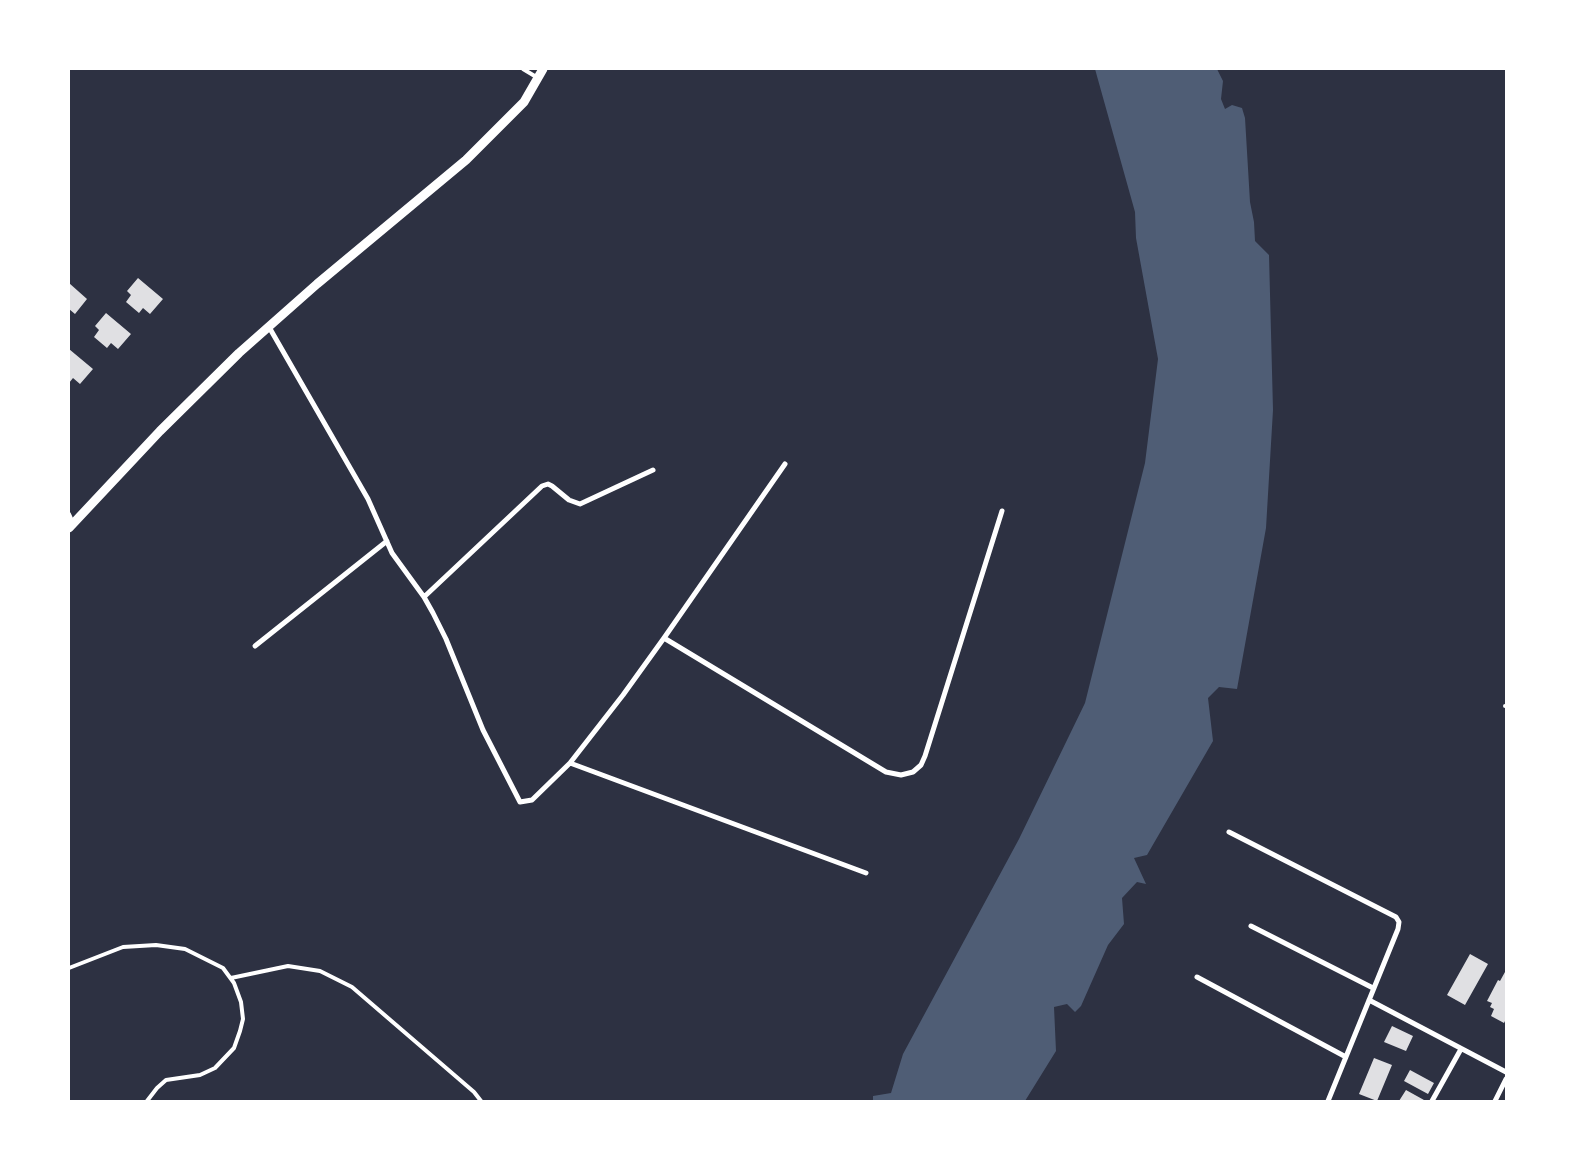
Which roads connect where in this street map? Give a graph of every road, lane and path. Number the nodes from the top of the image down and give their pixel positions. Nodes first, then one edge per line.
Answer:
1 (523, 69) edge
2 (543, 69) edge
3 (538, 78) junction
4 (269, 326) junction
5 (785, 464) dead end
6 (653, 470) dead end
7 (1002, 511) dead end
8 (69, 514) edge
9 (71, 525) edge
10 (387, 541) junction
11 (424, 597) junction
12 (664, 638) junction
13 (255, 646) dead end
14 (570, 763) junction
15 (1229, 832) dead end
16 (866, 873) dead end
17 (1251, 926) dead end
18 (69, 968) edge
19 (1197, 977) dead end
20 (230, 978) junction
21 (1373, 988) junction
22 (1369, 1000) junction
23 (1461, 1049) junction
24 (1346, 1057) junction
25 (1506, 1072) edge
26 (1506, 1079) edge
27 (147, 1101) edge
28 (481, 1101) edge
29 (1328, 1101) edge
30 (1432, 1101) edge
31 (1495, 1101) edge

1 - 3 lane
2 - 3 street
3 - 4 street
4 - 9 street
4 - 10 street
5 - 12 street
6 - 11 street
7 - 12 street
8 - 9 lane
10 - 11 street
10 - 13 street
11 - 14 street
12 - 14 street
14 - 16 street
15 - 21 street
17 - 21 street
18 - 20 lane
19 - 24 street
20 - 27 lane
20 - 28 lane
21 - 22 street
22 - 23 street
22 - 24 street
23 - 25 street
23 - 30 street
24 - 29 street
26 - 31 street

